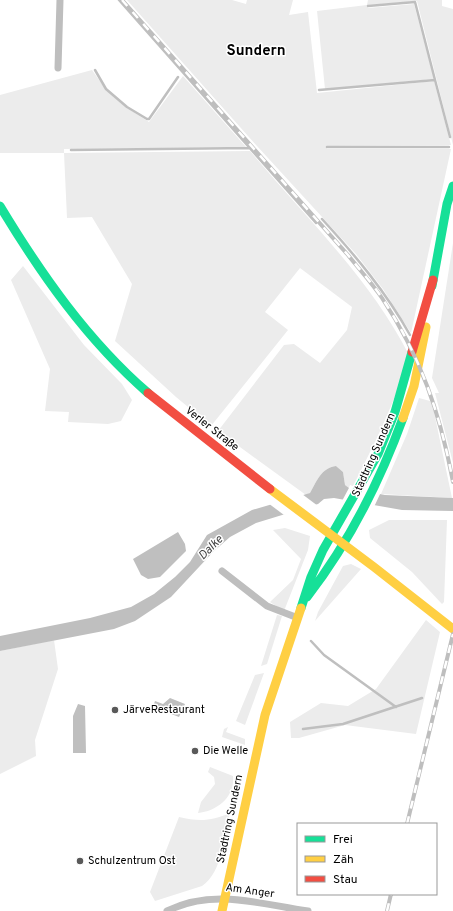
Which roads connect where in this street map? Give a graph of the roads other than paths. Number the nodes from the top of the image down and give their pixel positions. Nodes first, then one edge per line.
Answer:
1 (60, 0) edge
2 (58, 68) dead end
3 (453, 186) edge
4 (0, 206) edge
5 (433, 280) junction
6 (333, 535) junction
7 (343, 542) junction
8 (222, 571) dead end
9 (304, 602) junction
10 (298, 618) junction
11 (453, 629) edge
12 (225, 898) junction
13 (167, 911) edge
14 (222, 911) edge
15 (308, 911) edge

1 - 2 street
3 - 5 main road, Stadtring Sundern
4 - 6 main road, Verler Straße
5 - 6 main road, Stadtring Sundern
5 - 7 main road, Stadtring Sundern
6 - 7 main road, Verler Straße
6 - 9 main road, Stadtring Sundern
7 - 9 main road, Stadtring Sundern
7 - 11 main road, Verler Straße
8 - 10 street
9 - 10 main road, Stadtring Sundern
10 - 12 main road, Stadtring Sundern
12 - 13 street, Am Anger
12 - 14 main road, Stadtring Sundern
12 - 15 street, Am Anger

